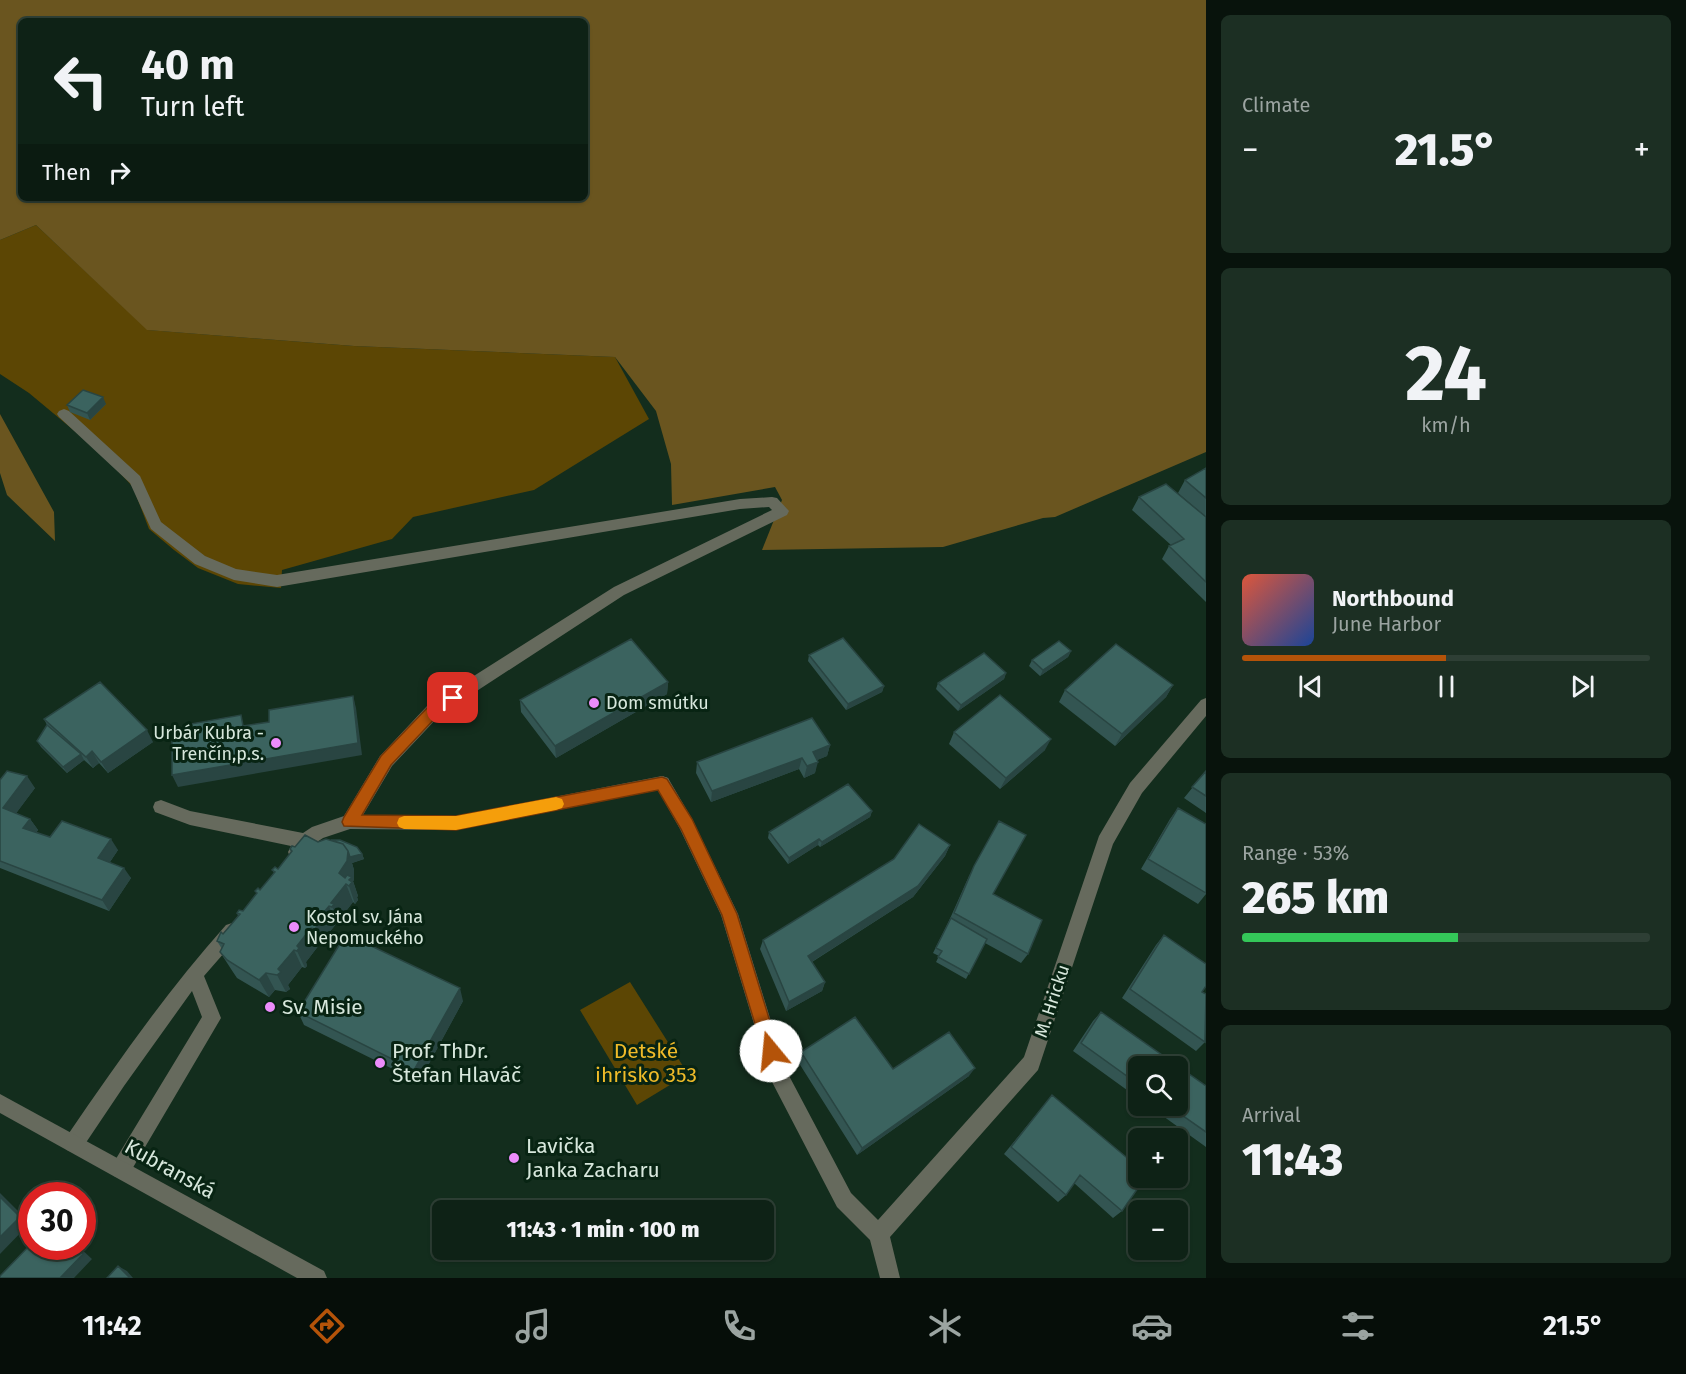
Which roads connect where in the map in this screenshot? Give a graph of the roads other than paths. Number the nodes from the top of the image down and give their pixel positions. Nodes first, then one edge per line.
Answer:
1 (64, 414) dead end
2 (1206, 705) edge
3 (161, 807) dead end
4 (350, 822) junction
5 (305, 841) junction
6 (283, 867) edge
7 (240, 921) edge
8 (194, 974) junction
9 (0, 1103) edge
10 (74, 1143) junction
11 (121, 1169) junction
12 (879, 1233) junction
13 (317, 1278) edge
14 (890, 1278) edge

1 - 4 street
2 - 12 street, M. Hricku
3 - 5 street
4 - 5 street
4 - 12 street
5 - 6 street
7 - 8 street
8 - 10 street
8 - 11 street
9 - 10 street, Kubranská
10 - 11 street, Kubranská
11 - 13 street, Kubranská
12 - 14 street

